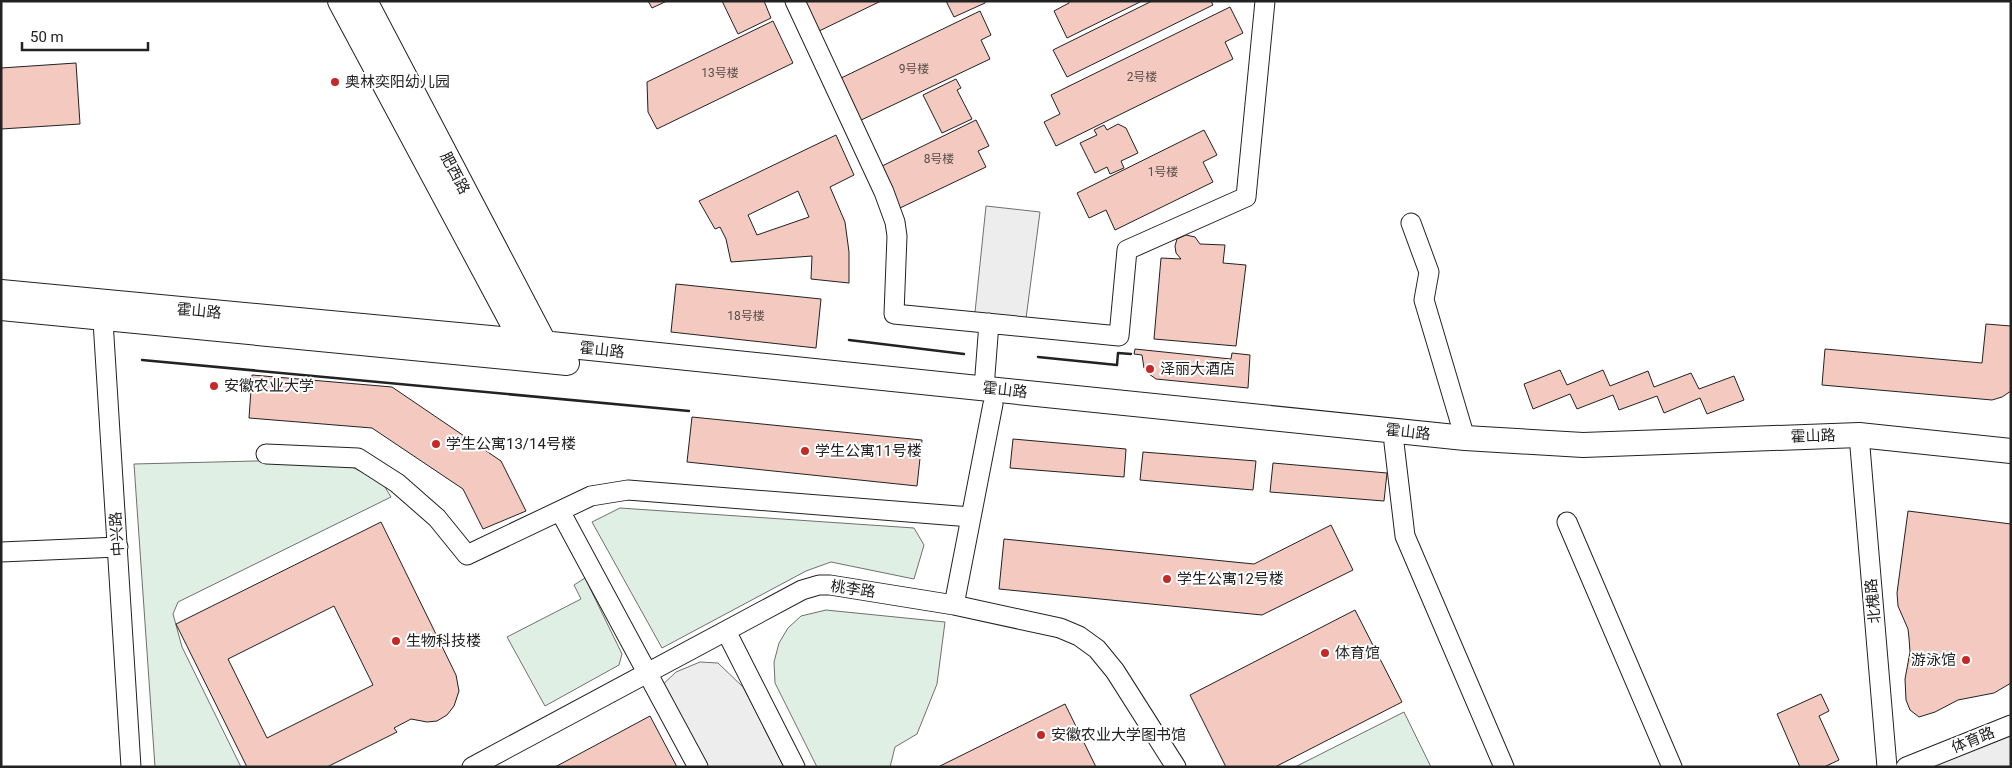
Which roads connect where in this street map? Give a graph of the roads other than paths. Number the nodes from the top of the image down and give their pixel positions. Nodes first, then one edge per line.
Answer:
1 (340, 1) edge
2 (365, 1) edge
3 (796, 1) edge
4 (1266, 1) edge
5 (1411, 223) dead end
6 (1, 292) edge
7 (1, 308) edge
8 (102, 310) junction
9 (989, 323) junction
10 (533, 343) junction
11 (988, 396) junction
12 (1465, 438) junction
13 (1394, 443) junction
14 (1859, 443) junction
15 (2011, 451) edge
16 (266, 454) dead end
17 (2011, 466) edge
18 (560, 511) junction
19 (970, 517) junction
20 (1567, 522) dead end
21 (118, 546) junction
22 (1, 552) edge
23 (954, 605) junction
24 (726, 631) junction
25 (646, 673) junction
26 (2011, 725) edge
27 (131, 767) edge
28 (472, 767) edge
29 (698, 767) edge
30 (794, 767) edge
31 (1176, 767) edge
32 (1504, 767) edge
33 (1672, 767) edge
34 (1887, 767) edge
35 (1906, 767) edge

1 - 10 main road, 肥西路
2 - 10 main road, 肥西路
3 - 9 street
4 - 9 street
5 - 12 street
6 - 8 main road, 霍山路
7 - 8 main road, 霍山路
8 - 10 main road, 霍山路
8 - 11 main road, 霍山路
8 - 21 street, 中兴路
9 - 11 street
10 - 11 main road, 霍山路
11 - 12 main road, 霍山路
11 - 13 main road, 霍山路
11 - 19 street
12 - 14 main road, 霍山路
13 - 14 main road, 霍山路
13 - 32 street
14 - 15 main road, 霍山路
14 - 17 main road, 霍山路
14 - 34 street, 北槐路
16 - 18 street
18 - 19 street
18 - 25 street
19 - 23 street
20 - 33 street
21 - 22 street
21 - 27 street, 中兴路
23 - 24 street, 桃李路
23 - 31 street, 桃李路
24 - 25 street, 桃李路
24 - 30 street
25 - 28 street, 桃李路
25 - 29 street
26 - 35 street, 体育路

